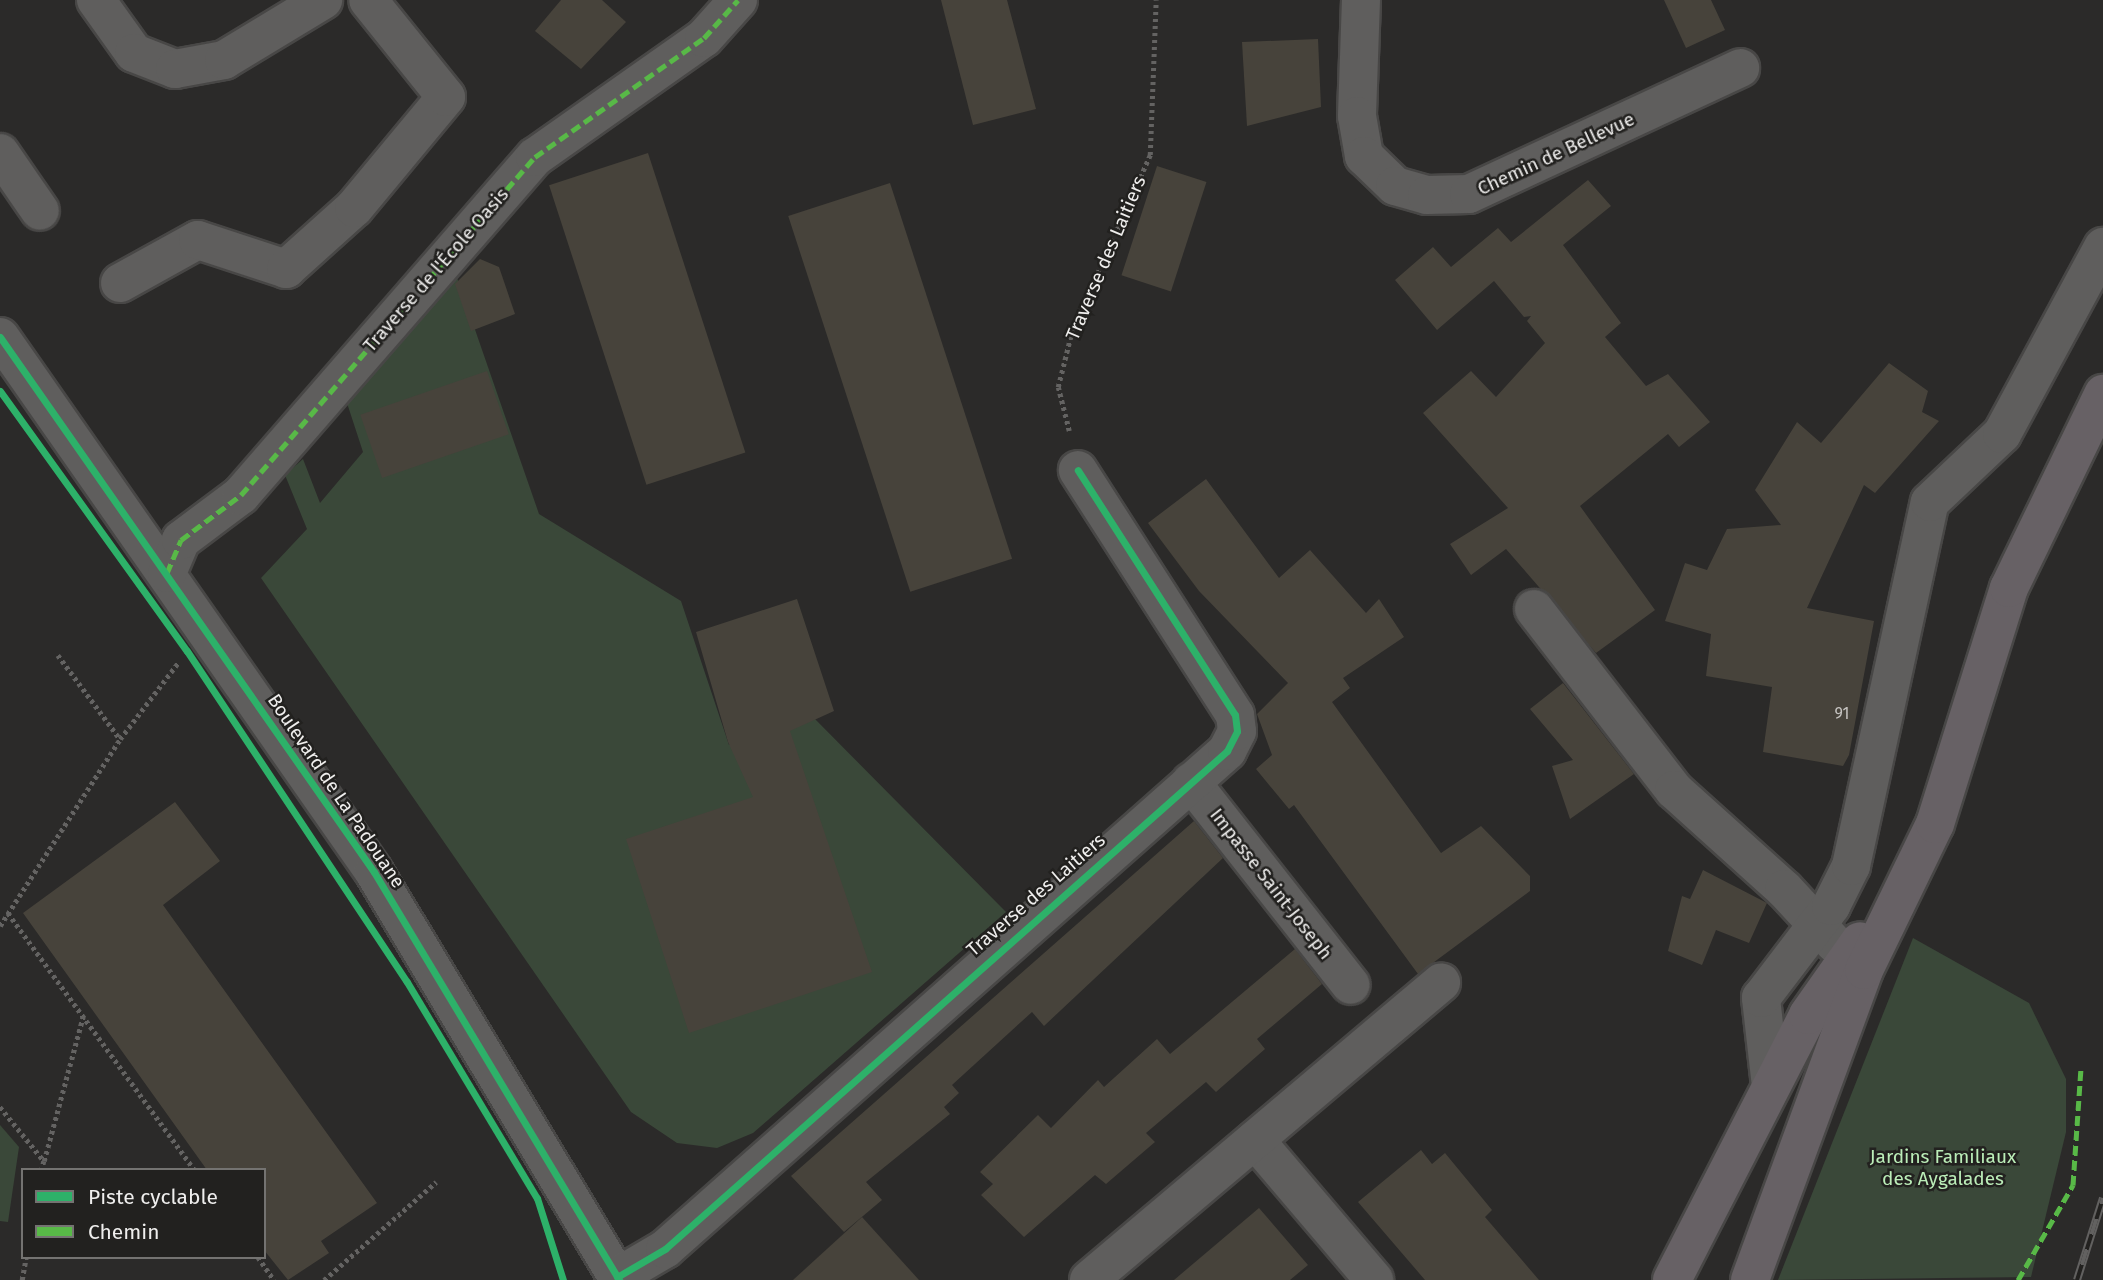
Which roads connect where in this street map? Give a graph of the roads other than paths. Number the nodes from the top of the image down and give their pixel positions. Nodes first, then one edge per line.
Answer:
1 (96, 0) edge
2 (323, 0) edge
3 (369, 0) edge
4 (738, 0) edge
5 (1361, 0) edge
6 (1740, 68) dead end
7 (0, 153) edge
8 (40, 211) dead end
9 (2103, 247) edge
10 (120, 284) dead end
11 (0, 337) edge
12 (2103, 394) edge
13 (1078, 470) road end
14 (167, 573) junction
15 (1534, 609) dead end
16 (1191, 782) junction
17 (1815, 925) junction
18 (1857, 964) junction
19 (1441, 983) dead end
20 (1351, 985) dead end
21 (1771, 1086) junction
22 (1255, 1140) junction
23 (618, 1279) edge
24 (1089, 1280) edge
25 (1374, 1280) edge
26 (1672, 1280) edge
27 (1750, 1280) edge

1 - 2 street
3 - 10 street
4 - 14 street, Traverse de l'École Oasis
5 - 6 street, Chemin de Bellevue
7 - 8 street
9 - 17 street
11 - 14 street, Boulevard de La Padouane
12 - 18 main road
13 - 16 street, Traverse des Laitiers
14 - 23 street, Boulevard de La Padouane
15 - 17 street
16 - 20 street, Impasse Saint-Joseph
16 - 23 street, Traverse des Laitiers
17 - 18 street
17 - 21 street
18 - 21 main road
18 - 27 main road
19 - 22 street
21 - 26 main road
22 - 24 street
22 - 25 street

